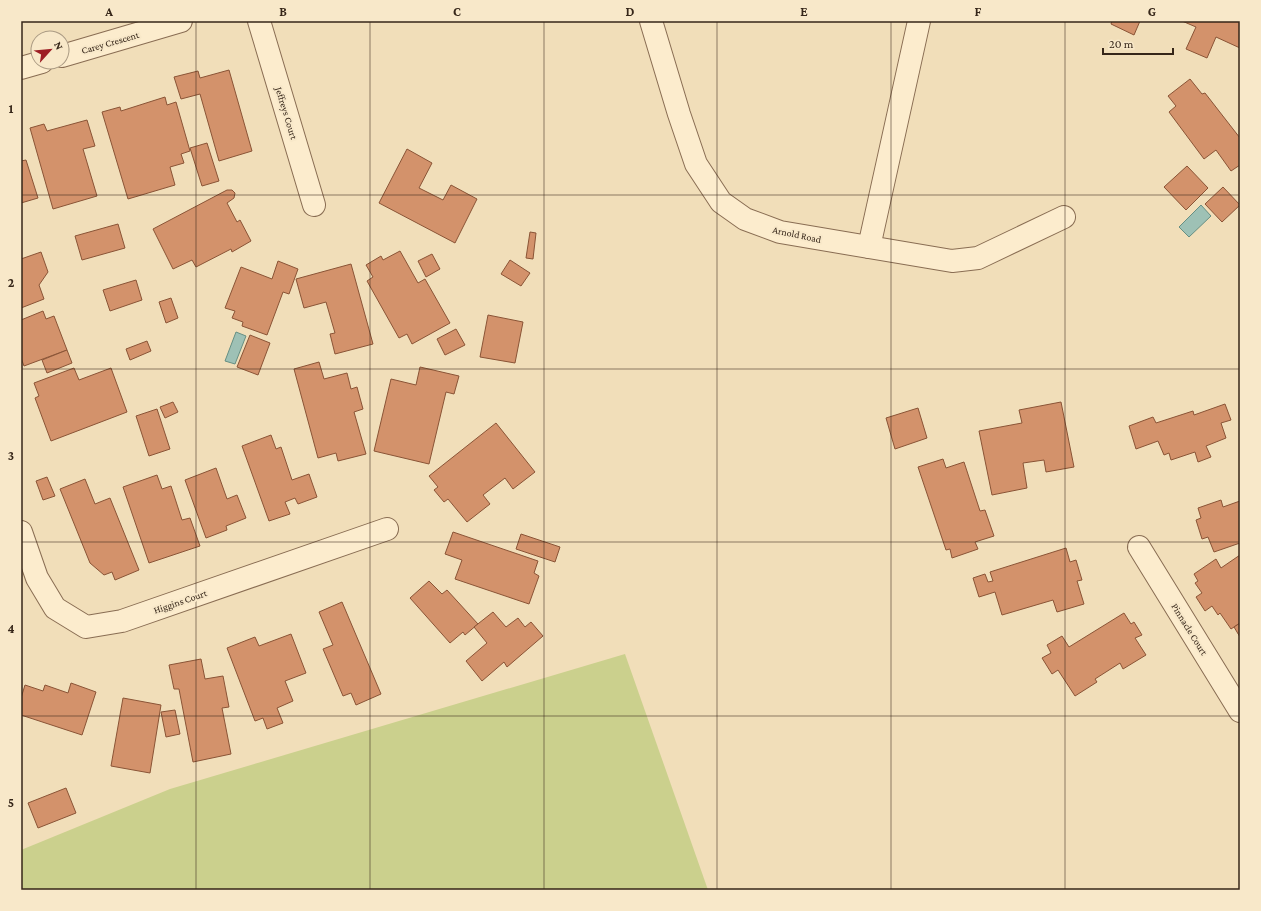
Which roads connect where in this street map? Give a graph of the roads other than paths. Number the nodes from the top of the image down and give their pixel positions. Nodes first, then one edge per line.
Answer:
1 (181, 21) edge
2 (259, 21) edge
3 (651, 21) edge
4 (919, 21) edge
5 (137, 27) edge
6 (70, 53) edge
7 (314, 205) dead end
8 (1064, 217) dead end
9 (869, 247) junction
10 (387, 529) dead end
11 (21, 532) edge
12 (1139, 547) dead end
13 (1240, 711) edge

1 - 5 street, Carey Crescent
2 - 7 street, Jeffreys Court
3 - 9 street, Arnold Road
4 - 9 street
5 - 6 street, Carey Crescent
8 - 9 street, Arnold Road
10 - 11 street, Higgins Court
12 - 13 street, Pinnacle Court

